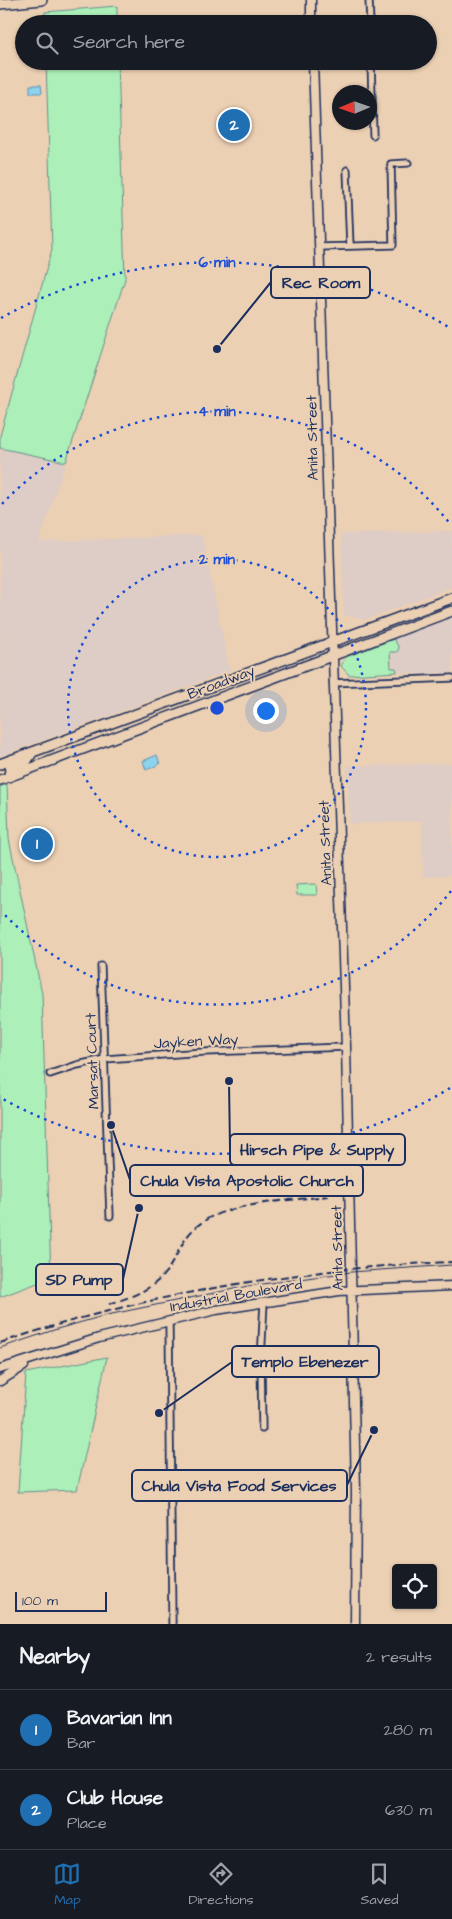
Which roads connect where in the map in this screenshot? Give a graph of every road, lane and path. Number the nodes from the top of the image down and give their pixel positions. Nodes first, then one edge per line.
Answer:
1 (42, 0) edge
2 (310, 0) edge
3 (369, 0) edge
4 (0, 4) edge
5 (311, 15) edge
6 (370, 15) edge
7 (313, 70) edge
8 (371, 70) edge
9 (373, 136) dead end
10 (408, 163) dead end
11 (348, 170) dead end
12 (350, 246) junction
13 (320, 247) junction
14 (452, 598) edge
15 (452, 611) edge
16 (332, 642) junction
17 (332, 655) junction
18 (452, 678) edge
19 (333, 683) junction
20 (140, 713) junction
21 (145, 726) junction
22 (32, 752) junction
23 (0, 765) edge
24 (0, 771) edge
25 (9, 777) junction
26 (0, 780) edge
27 (101, 966) dead end
28 (346, 1047) junction
29 (104, 1059) junction
30 (50, 1074) dead end
31 (110, 1216) dead end
32 (452, 1286) edge
33 (351, 1291) junction
34 (264, 1302) junction
35 (169, 1320) junction
36 (31, 1360) junction
37 (0, 1369) edge
38 (0, 1381) edge
39 (262, 1429) dead end
40 (172, 1624) edge
41 (355, 1624) edge

1 - 4 main road
2 - 5 street
3 - 6 street
7 - 13 street, Anita Street
8 - 9 street
10 - 12 street
11 - 12 street
12 - 13 street
13 - 16 street, Anita Street
14 - 16 main road, Broadway
15 - 17 main road, Broadway
16 - 17 street, Anita Street
16 - 20 main road, Broadway
17 - 19 street, Anita Street
17 - 21 main road, Broadway
18 - 19 street
19 - 28 street, Anita Street
20 - 21 main road
20 - 22 main road, Broadway
21 - 25 main road, Broadway
22 - 23 main road, Broadway
22 - 25 main road
23 - 24 main road
25 - 26 main road, Broadway
27 - 29 street, Marsat Court
28 - 29 street, Jayken Way
28 - 33 street, Anita Street
29 - 30 street, Jayken Way
29 - 31 street, Marsat Court
32 - 33 street, Industrial Boulevard
33 - 34 street, Industrial Boulevard
33 - 41 street, Anita Street
34 - 35 street, Industrial Boulevard
34 - 39 street
35 - 36 street, Industrial Boulevard
35 - 40 street
36 - 37 street, Industrial Boulevard
36 - 38 street, Industrial Boulevard

